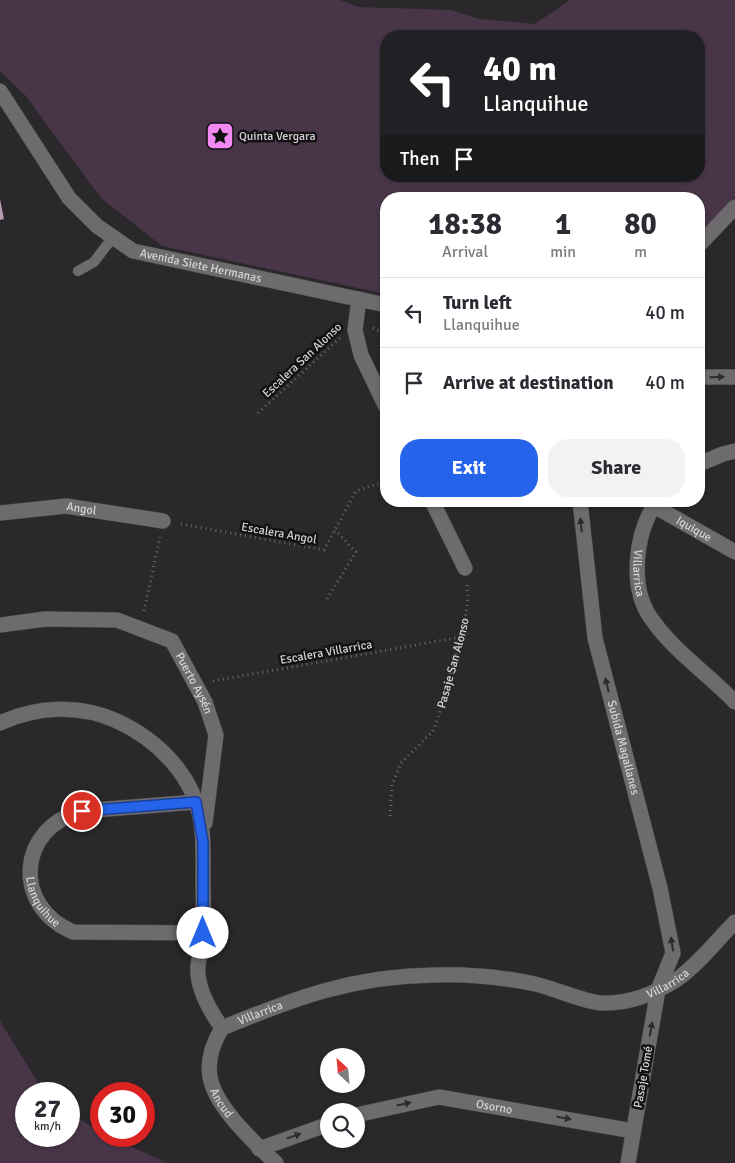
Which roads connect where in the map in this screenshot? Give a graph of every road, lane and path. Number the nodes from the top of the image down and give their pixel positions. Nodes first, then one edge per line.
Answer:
1 (0, 91) edge
2 (735, 207) edge
3 (113, 237) junction
4 (705, 239) edge
5 (78, 271) dead end
6 (359, 299) junction
7 (380, 304) edge
8 (356, 320) junction
9 (705, 377) edge
10 (735, 377) edge
11 (380, 395) edge
12 (258, 413) dead end
13 (735, 451) edge
14 (705, 462) edge
15 (380, 483) edge
16 (435, 507) edge
17 (581, 507) edge
18 (654, 507) edge
19 (660, 507) edge
20 (0, 513) edge
21 (163, 521) junction
22 (335, 530) junction
23 (735, 552) edge
24 (465, 568) joint
25 (327, 599) dead end
26 (0, 625) edge
27 (140, 629) junction
28 (461, 637) junction
29 (195, 684) junction
30 (735, 702) edge
31 (0, 723) edge
32 (196, 802) junction
33 (390, 816) dead end
34 (203, 842) junction
35 (735, 922) edge
36 (203, 933) junction
37 (658, 990) junction
38 (222, 1028) junction
39 (365, 1113) edge
40 (320, 1127) edge
41 (633, 1130) junction
42 (259, 1148) junction
43 (276, 1163) edge
44 (628, 1163) edge

1 - 3 street, Avenida Siete Hermanas
2 - 4 street
3 - 5 lane
3 - 6 street, Avenida Siete Hermanas
6 - 7 street, Avenida Siete Hermanas
6 - 8 street
8 - 11 street
8 - 12 path, Escalera San Alonso
9 -> 10 street
13 - 14 street
15 - 22 path, Escalera Angol
16 - 24 street
37 -> 17 street, Subida Magallanes
18 - 30 street, Villarrica
19 - 23 street, Iquique
20 - 21 street, Angol
21 - 22 path, Escalera Angol
21 - 27 path
22 - 25 path
24 - 28 path, Pasaje San Alonso
26 - 27 street, Puerto Aysén
27 - 29 street, Puerto Aysén
28 - 29 path, Escalera Villarrica
28 - 33 path, Pasaje San Alonso
29 - 34 street, Puerto Aysén
31 - 32 street, Villarrica
32 - 34 street, Villarrica
32 - 36 street, Llanquihue
34 - 36 street, Villarrica
35 - 37 street, Villarrica
36 - 38 street, Villarrica
37 - 38 street, Villarrica
41 -> 37 street, Pasaje Tomé
38 - 42 street, Ancud
39 -> 41 street, Osorno
42 -> 40 street
41 - 44 street, Pasaje Tomé
42 - 43 street, Ancud

